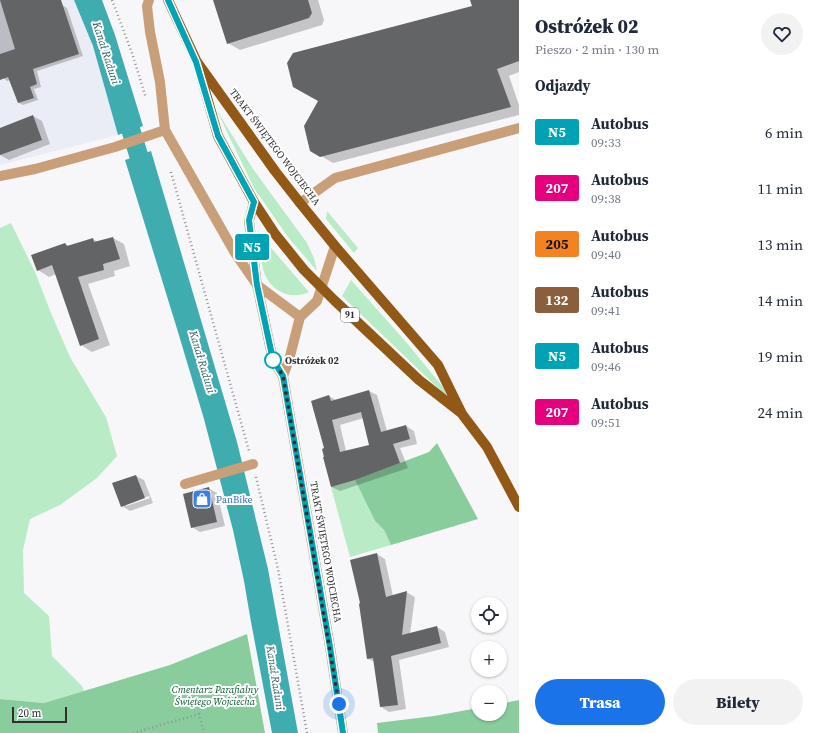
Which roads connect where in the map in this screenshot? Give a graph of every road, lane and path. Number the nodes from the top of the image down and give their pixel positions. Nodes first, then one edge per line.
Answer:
1 (112, 0) edge
2 (150, 0) edge
3 (168, 0) edge
4 (196, 62) junction
5 (147, 101) dead end
6 (519, 128) edge
7 (165, 130) junction
8 (169, 165) dead end
9 (0, 176) edge
10 (254, 202) junction
11 (300, 203) junction
12 (335, 246) junction
13 (257, 285) junction
14 (322, 288) junction
15 (300, 317) junction
16 (283, 376) junction
17 (462, 414) junction
18 (249, 466) junction
19 (185, 484) dead end
20 (519, 507) edge
21 (133, 733) edge
22 (204, 733) edge
23 (307, 733) edge
24 (343, 733) edge

1 - 5 path
2 - 7 street, TRAKT ŚWIĘTEGO WOJCIECHA
3 - 4 main road, TRAKT ŚWIĘTEGO WOJCIECHA / 91
4 - 10 main road, TRAKT ŚWIĘTEGO WOJCIECHA / 91
4 - 11 main road, TRAKT ŚWIĘTEGO WOJCIECHA / 91
6 - 11 street
7 - 9 street
7 - 13 street, TRAKT ŚWIĘTEGO WOJCIECHA
8 - 18 path
10 - 13 street, TRAKT ŚWIĘTEGO WOJCIECHA
10 - 14 main road, TRAKT ŚWIĘTEGO WOJCIECHA / 91
11 - 12 main road, TRAKT ŚWIĘTEGO WOJCIECHA / 91
12 - 14 street
12 - 17 main road, TRAKT ŚWIĘTEGO WOJCIECHA / 91
13 - 15 street, TRAKT ŚWIĘTEGO WOJCIECHA
13 - 16 street, TRAKT ŚWIĘTEGO WOJCIECHA
14 - 15 street
14 - 17 main road, TRAKT ŚWIĘTEGO WOJCIECHA / 91
15 - 16 street, TRAKT ŚWIĘTEGO WOJCIECHA
16 - 24 street, TRAKT ŚWIĘTEGO WOJCIECHA
17 - 20 main road, TRAKT ŚWIĘTEGO WOJCIECHA / 91
18 - 19 street
18 - 23 path
21 - 22 path

